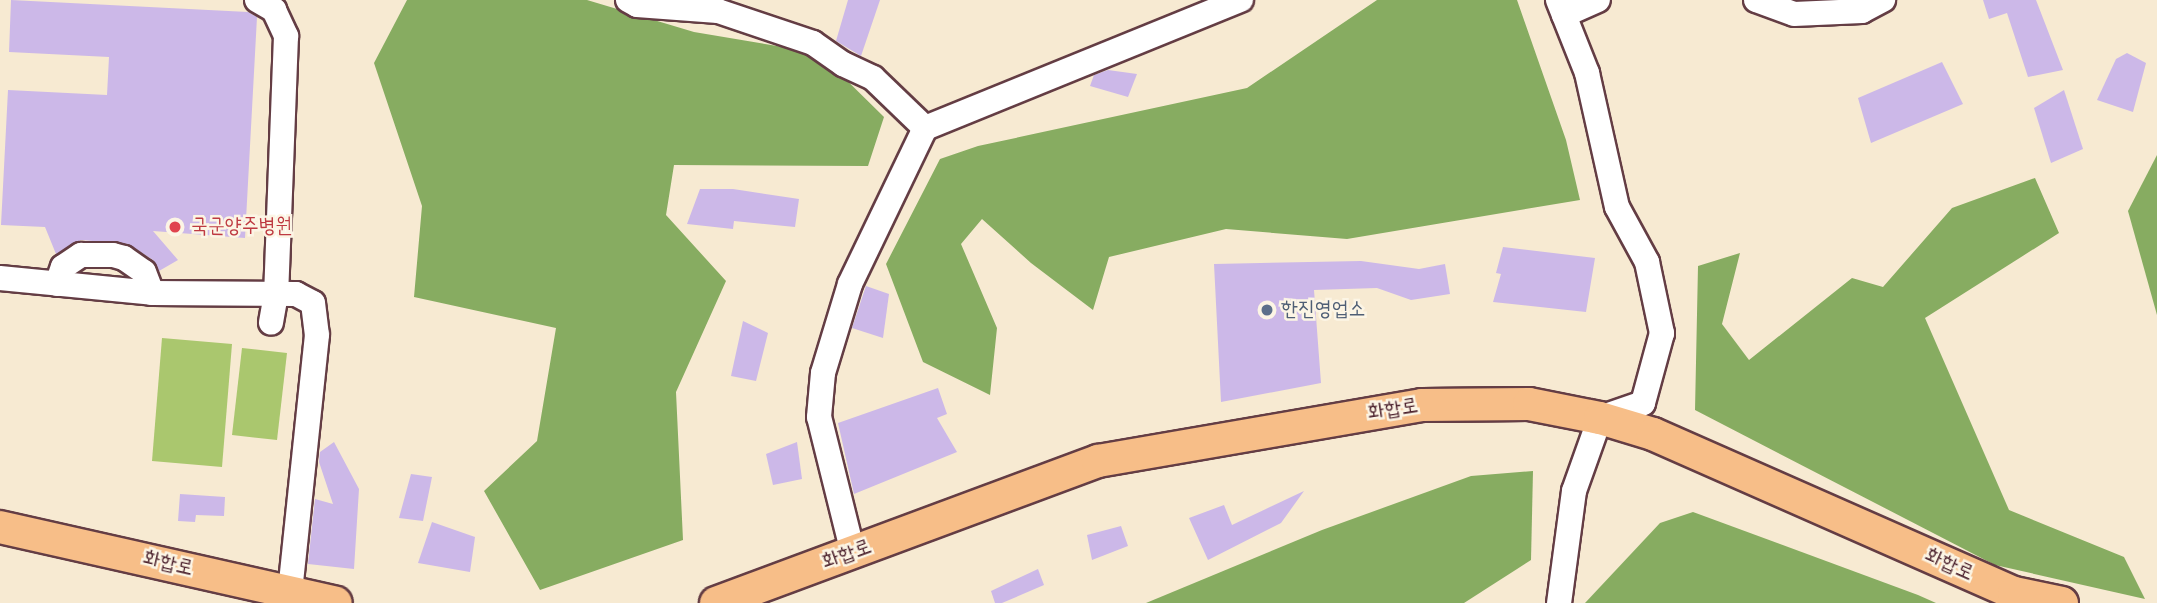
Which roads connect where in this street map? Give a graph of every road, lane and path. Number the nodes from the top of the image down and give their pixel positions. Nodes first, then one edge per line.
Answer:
1 (257, 0) edge
2 (628, 0) edge
3 (1241, 0) edge
4 (1598, 0) edge
5 (1756, 0) edge
6 (1884, 0) edge
7 (1561, 8) edge
8 (925, 128) junction
9 (0, 278) edge
10 (57, 284) junction
11 (152, 293) junction
12 (276, 294) junction
13 (271, 323) dead end
14 (1600, 418) junction
15 (0, 527) edge
16 (853, 552) junction
17 (290, 592) junction
18 (336, 603) edge
19 (716, 603) edge
20 (1559, 603) edge
21 (2062, 603) edge

1 - 12 street
2 - 8 street
3 - 8 street
4 - 7 street
5 - 6 street
7 - 14 street
8 - 16 street
9 - 10 street
10 - 11 street
10 - 11 street
11 - 12 street
12 - 13 street
12 - 17 street
14 - 16 main road, 화합로
14 - 20 street
14 - 21 main road, 화합로
15 - 17 main road, 화합로
16 - 19 main road, 화합로
17 - 18 main road, 화합로

